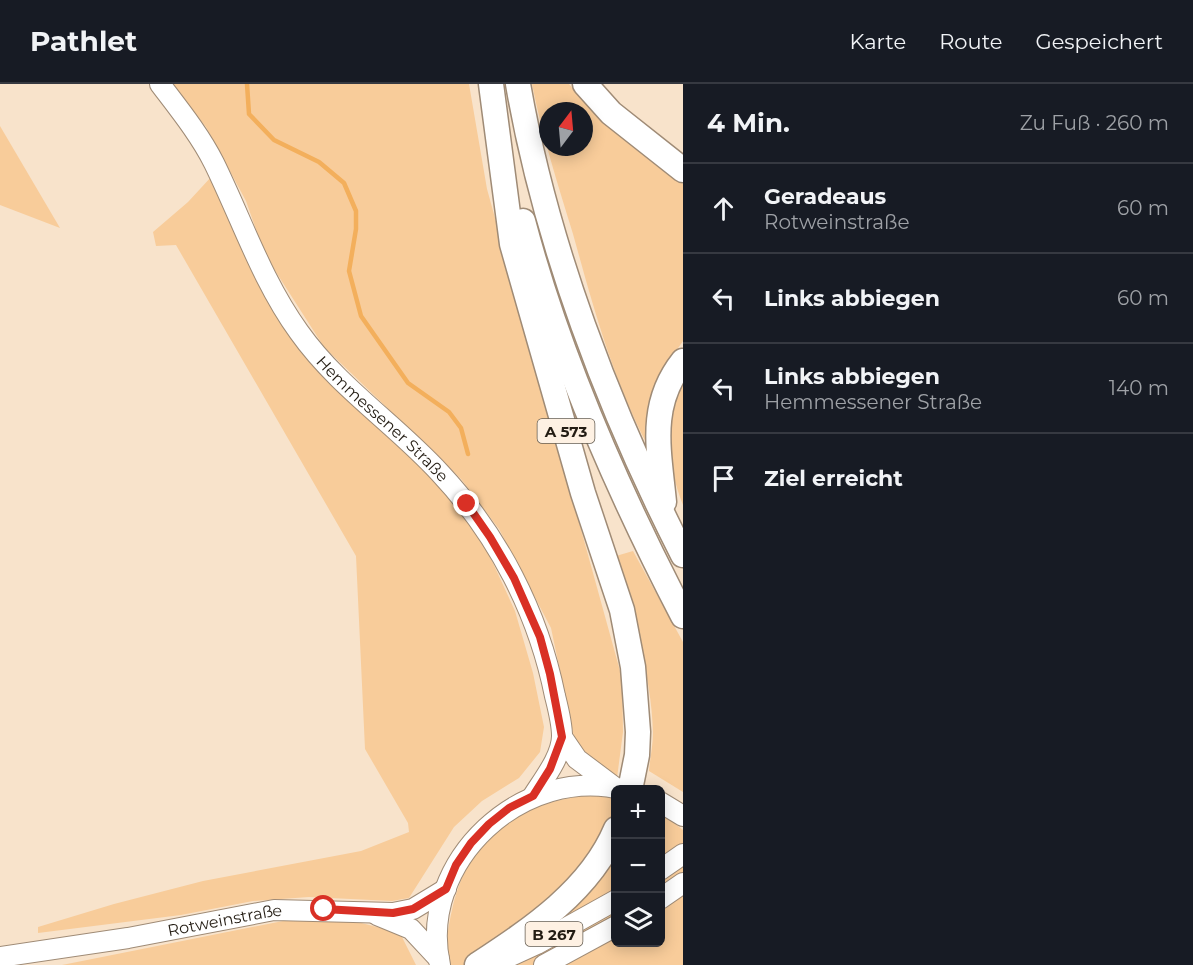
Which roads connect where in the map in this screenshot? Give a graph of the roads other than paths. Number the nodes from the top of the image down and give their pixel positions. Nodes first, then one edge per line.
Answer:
1 (160, 84) edge
2 (491, 84) edge
3 (518, 84) edge
4 (585, 84) edge
5 (499, 129) junction
6 (683, 170) edge
7 (683, 362) edge
8 (665, 520) junction
9 (683, 555) edge
10 (683, 616) edge
11 (562, 737) junction
12 (617, 785) edge
13 (623, 785) edge
14 (611, 788) edge
15 (533, 796) junction
16 (665, 805) edge
17 (683, 816) edge
18 (611, 836) edge
19 (683, 854) edge
20 (665, 867) edge
21 (683, 883) edge
22 (446, 889) junction
23 (665, 895) edge
24 (611, 902) edge
25 (372, 914) junction
26 (611, 928) edge
27 (0, 957) edge
28 (439, 962) edge
29 (477, 965) edge
30 (490, 965) edge
31 (544, 965) edge

1 - 11 main road, Hemmessener Straße
2 - 5 highway, A 573
3 - 8 highway
4 - 6 highway
5 - 10 highway, A 573
5 - 13 highway, A 573
7 - 8 highway
8 - 9 highway
11 - 12 main road
11 - 15 main road
14 - 15 main road
15 - 22 main road
16 - 17 main road
18 - 29 highway
19 - 20 main road
21 - 23 main road
22 - 25 main road, Rotweinstraße
22 - 28 main road
24 - 30 main road, B 267
25 - 27 main road, Rotweinstraße
25 - 28 main road
26 - 31 main road, B 267

